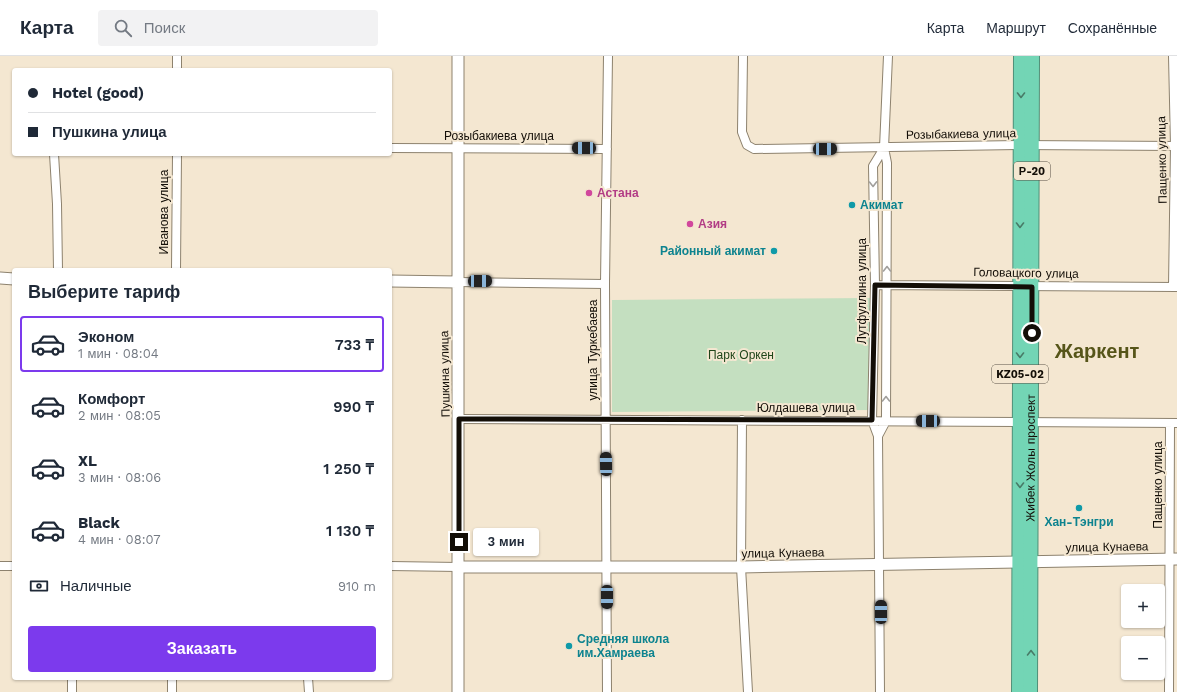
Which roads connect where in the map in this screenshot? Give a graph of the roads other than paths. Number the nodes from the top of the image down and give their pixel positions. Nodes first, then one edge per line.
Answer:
1 (177, 56) edge
2 (458, 56) edge
3 (608, 56) edge
4 (743, 56) edge
5 (888, 56) edge
6 (1021, 56) edge
7 (1032, 56) edge
8 (1173, 56) edge
9 (177, 68) edge
10 (1026, 145) junction
11 (1176, 146) edge
12 (392, 148) edge
13 (458, 148) junction
14 (884, 148) junction
15 (607, 149) junction
16 (54, 156) edge
17 (176, 156) edge
18 (58, 268) edge
19 (176, 268) edge
20 (0, 278) edge
21 (12, 279) edge
22 (392, 281) edge
23 (457, 282) junction
24 (605, 284) junction
25 (875, 285) junction
26 (887, 285) junction
27 (1026, 286) junction
28 (1175, 287) edge
29 (459, 419) junction
30 (605, 420) junction
31 (742, 420) junction
32 (872, 420) junction
33 (886, 420) junction
34 (1026, 422) junction
35 (1174, 422) edge
36 (878, 436) junction
37 (1174, 559) edge
38 (1025, 563) junction
39 (881, 564) junction
40 (0, 566) edge
41 (12, 566) edge
42 (392, 566) edge
43 (459, 566) junction
44 (607, 566) junction
45 (741, 567) junction
46 (72, 680) edge
47 (172, 680) edge
48 (308, 680) edge
49 (72, 692) edge
50 (172, 692) edge
51 (309, 692) edge
52 (458, 692) edge
53 (607, 692) edge
54 (748, 692) edge
55 (880, 692) edge
56 (1019, 692) edge
57 (1030, 692) edge
58 (1169, 692) edge

1 - 9 street
2 - 13 main road, Пушкина улица
3 - 15 street, улица Туркебаева
4 - 14 street, Розыбакиева улица
5 - 14 street, Лутфуллина улица
6 -> 10 highway, Жибек Жолы проспект
7 - 10 highway, Жибек Жолы проспект / Р-20
8 - 11 street, Пащенко улица
10 - 11 street, Розыбакиева улица
10 - 14 street, Розыбакиева улица
10 - 27 highway, Жибек Жолы проспект / Р-20
11 - 28 street, Пащенко улица
12 - 13 street, Розыбакиева улица
13 - 15 street, Розыбакиева улица
13 - 23 main road, Пушкина улица
14 -> 25 street, Лутфуллина улица
26 -> 14 street, Лутфуллина улица
15 - 24 street, улица Туркебаева
16 - 18 street
17 - 19 street, Иванова улица
20 - 21 main road
22 - 23 main road
23 - 24 street
23 - 29 main road, Пушкина улица
24 - 30 street, улица Туркебаева
25 - 26 street, Головацкого улица
25 - 32 street, Лутфуллина улица
26 - 27 street, Головацкого улица
33 -> 26 street, Лутфуллина улица
27 - 28 street, Головацкого улица
27 - 34 highway, Жибек Жолы проспект / KZ05-02
29 - 30 street, Юлдашева улица
29 - 43 main road, Пушкина улица
30 - 31 street, Юлдашева улица
30 - 44 street, улица Туркебаева
31 - 32 street, Юлдашева улица
31 - 45 street
32 - 33 street, Юлдашева улица
32 - 36 street, Лутфуллина улица
33 - 34 street, Юлдашева улица
33 - 36 street, Лутфуллина улица
34 - 35 street, Юлдашева улица
34 - 38 highway, Жибек Жолы проспект / KZ05-02
35 - 37 street, Пащенко улица
36 - 39 street, Лутфуллина улица
37 - 38 main road, улица Кунаева
37 - 58 street, Пащенко улица
38 - 39 main road, улица Кунаева
38 - 56 highway, Жибек Жолы проспект / KZ05-02
57 -> 38 highway, Жибек Жолы проспект / KZ05-02
39 - 45 main road, улица Кунаева
39 - 55 street, Лутфуллина улица
40 - 41 street
42 - 43 street, улица Кунаева
43 - 44 main road, улица Кунаева
43 - 52 main road, Пушкина улица
44 - 45 main road, улица Кунаева
44 - 53 street, улица Туркебаева
45 - 54 street
46 - 49 street
47 - 50 street
48 - 51 street

